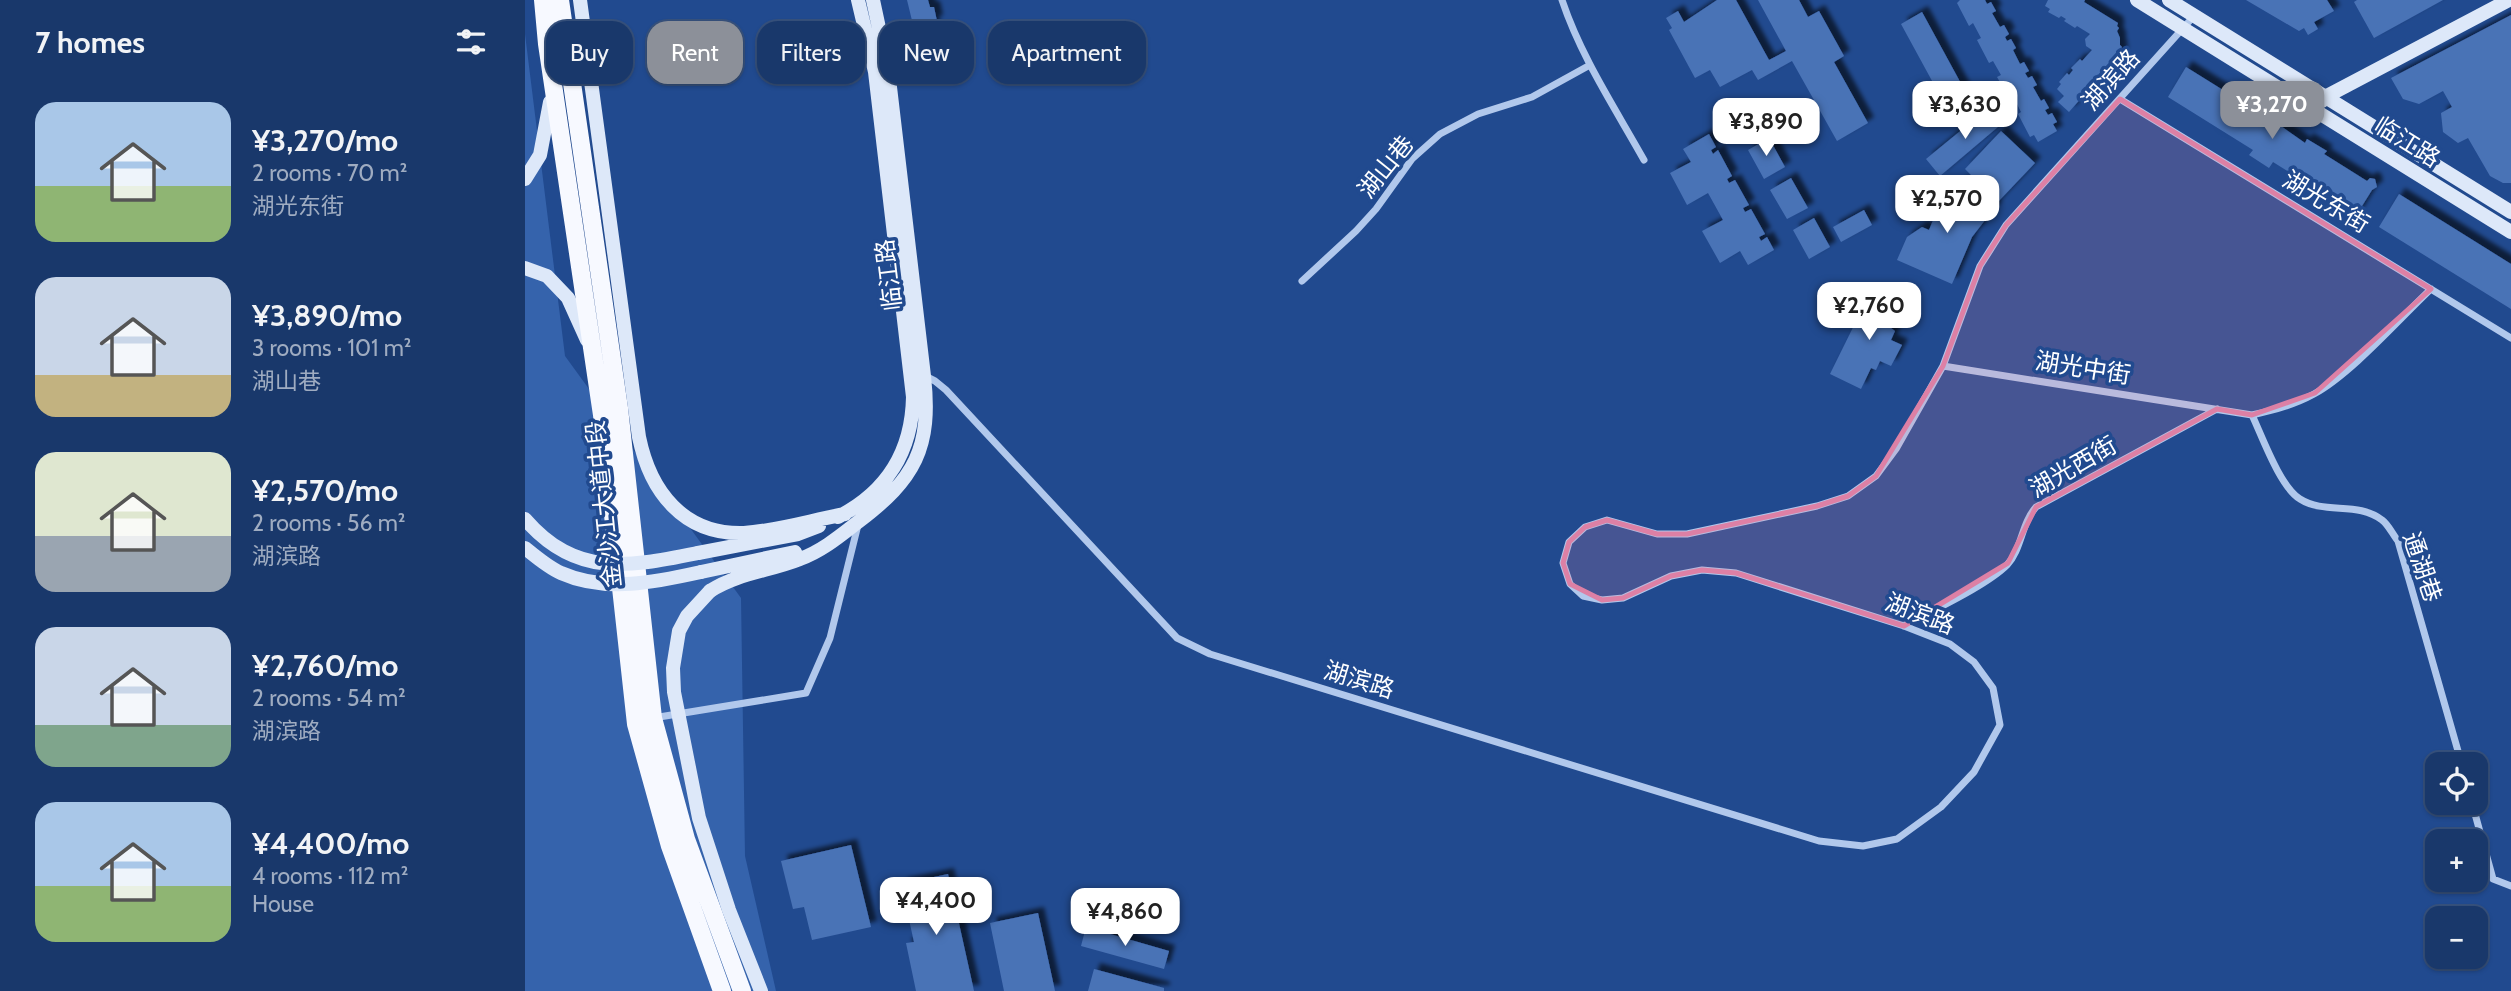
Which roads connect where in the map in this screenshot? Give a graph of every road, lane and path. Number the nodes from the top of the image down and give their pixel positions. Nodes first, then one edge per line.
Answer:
1 (543, 0) edge
2 (560, 0) edge
3 (580, 0) edge
4 (858, 0) edge
5 (873, 0) edge
6 (1562, 0) edge
7 (2169, 0) edge
8 (2509, 0) edge
9 (2143, 2) edge
10 (2194, 16) junction
11 (546, 27) edge
12 (2183, 29) junction
13 (1590, 65) junction
14 (552, 84) edge
15 (553, 84) edge
16 (2325, 97) junction
17 (2120, 99) junction
18 (2316, 112) junction
19 (1644, 160) dead end
20 (525, 179) edge
21 (2508, 206) edge
22 (2492, 222) junction
23 (2511, 232) edge
24 (525, 268) edge
25 (1302, 281) dead end
26 (2431, 289) junction
27 (2511, 338) edge
28 (593, 354) junction
29 (1943, 366) junction
30 (917, 377) junction
31 (2217, 409) junction
32 (2252, 415) junction
33 (845, 514) junction
34 (525, 519) edge
35 (859, 521) junction
36 (525, 548) edge
37 (1904, 626) junction
38 (653, 718) junction
39 (2458, 752) edge
40 (2475, 815) edge
41 (2511, 886) edge
42 (722, 991) edge
43 (742, 991) edge
44 (761, 991) edge

1 - 11 main road, 金沙江大道中段
2 - 38 main road, 金沙江大道中段
3 - 33 main road
4 - 30 main road, 临江路
5 - 30 main road, 临江路
6 - 13 street
7 - 10 main road, 临江路
8 - 16 main road
9 - 12 main road, 临江路
10 - 12 street, 湖滨路
10 - 16 main road, 临江路
12 - 17 street, 湖滨路
12 - 18 main road, 临江路
13 - 19 street
13 - 25 street, 湖山巷
14 - 20 main road
15 - 28 main road, 金沙江大道中段
16 - 18 main road
16 - 21 main road, 临江路
17 - 26 street, 湖光东街
17 - 29 street, 湖滨路
18 - 22 main road, 临江路
21 - 22 main road
22 - 23 main road, 临江路
24 - 28 main road
26 - 27 street, 湖光东街
26 - 32 street
28 - 42 main road, 金沙江大道中段
29 - 31 street, 湖光中街
29 - 37 street, 湖滨路
30 - 33 main road, 临江路
30 - 35 main road, 临江路
30 - 37 street, 湖滨路
31 - 32 street, 湖光中街
31 - 37 street, 湖光西街
32 - 39 street, 通湖巷
33 - 34 main road, bridge
35 - 36 main road, bridge
35 - 38 street
35 - 44 main road, bridge
38 - 43 main road, 金沙江大道中段
40 - 41 street

